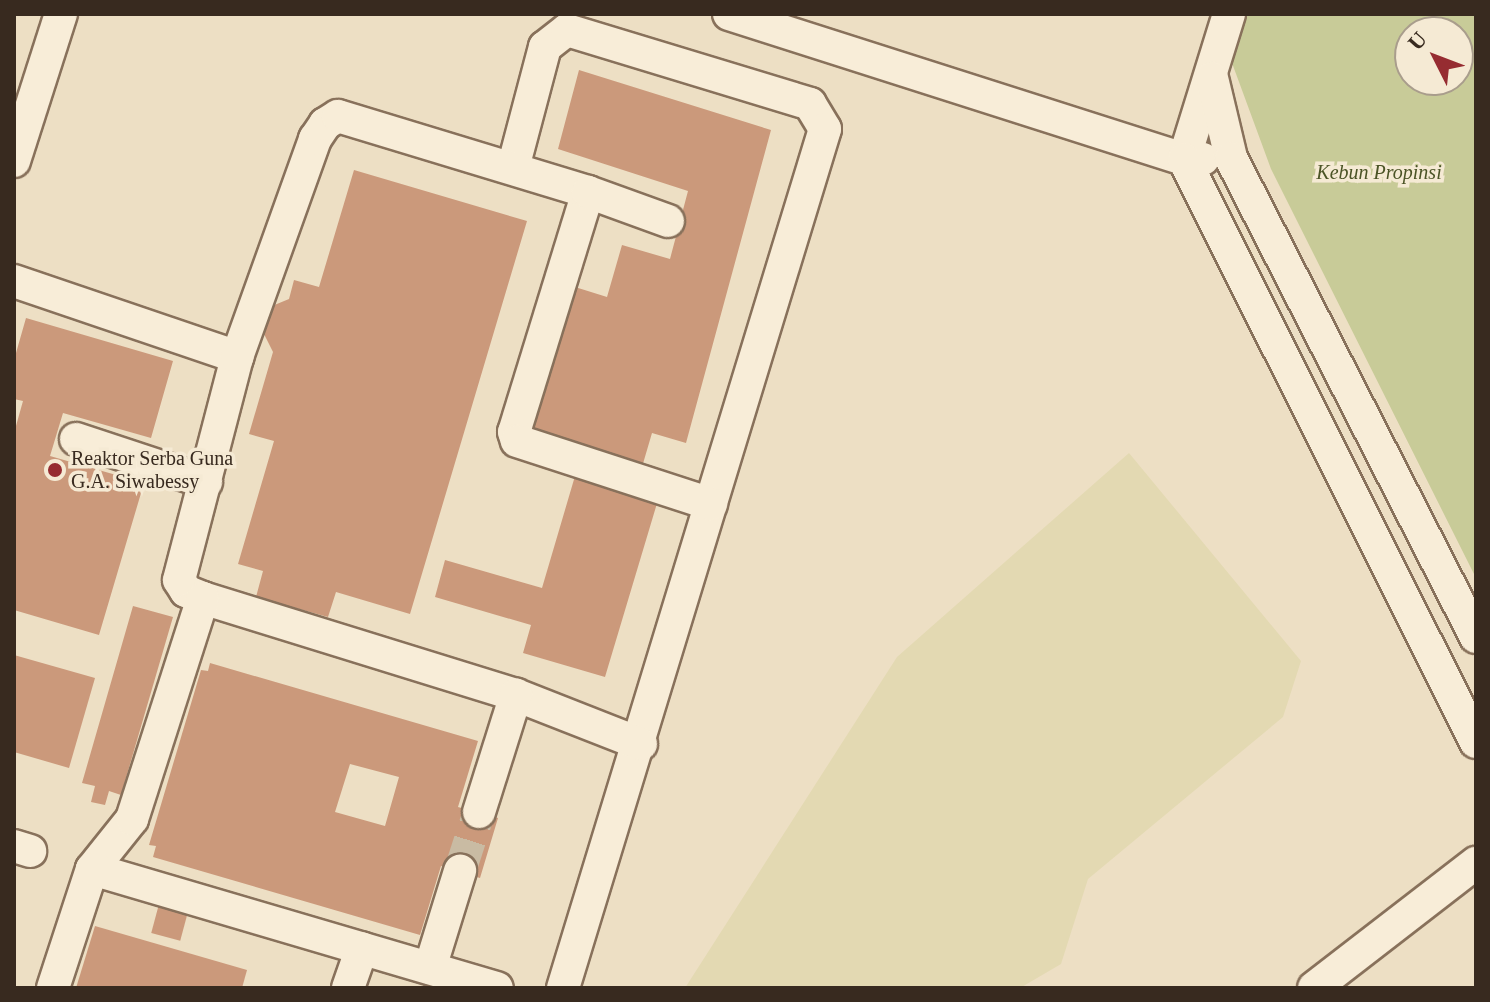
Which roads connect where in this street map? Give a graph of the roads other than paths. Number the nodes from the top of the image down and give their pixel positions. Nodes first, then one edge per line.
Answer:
1 (61, 14) edge
2 (729, 14) edge
3 (1229, 14) edge
4 (1212, 78) junction
5 (25, 83) edge
6 (1231, 158) junction
7 (1184, 159) junction
8 (14, 161) edge
9 (513, 168) junction
10 (588, 192) junction
11 (668, 221) dead end
12 (14, 281) edge
13 (237, 357) junction
14 (76, 439) dead end
15 (206, 482) junction
16 (711, 504) junction
17 (203, 598) junction
18 (1476, 637) edge
19 (516, 695) junction
20 (1476, 742) edge
21 (641, 744) junction
22 (479, 812) tunnel mouth
23 (1476, 863) edge
24 (92, 869) junction
25 (460, 871) tunnel mouth
26 (362, 948) junction
27 (430, 968) junction
28 (53, 988) edge
29 (348, 988) edge
30 (497, 988) edge
31 (563, 988) edge
32 (1314, 988) edge

1 - 5 lane
2 - 7 lane
3 - 4 lane
4 - 6 lane
4 - 7 lane
5 - 8 lane
6 - 7 lane
6 - 18 lane
7 - 20 lane
9 - 10 lane
9 - 13 lane
9 - 16 lane
10 - 11 lane
10 - 16 lane
12 - 13 lane
13 - 15 lane
14 - 15 lane
15 - 17 lane
16 - 21 lane
17 - 19 lane
17 - 24 lane
19 - 21 lane
19 - 22 lane
21 - 31 lane
23 - 32 lane
24 - 26 lane
24 - 28 lane
25 - 27 lane
26 - 27 lane
26 - 29 lane
27 - 30 lane

